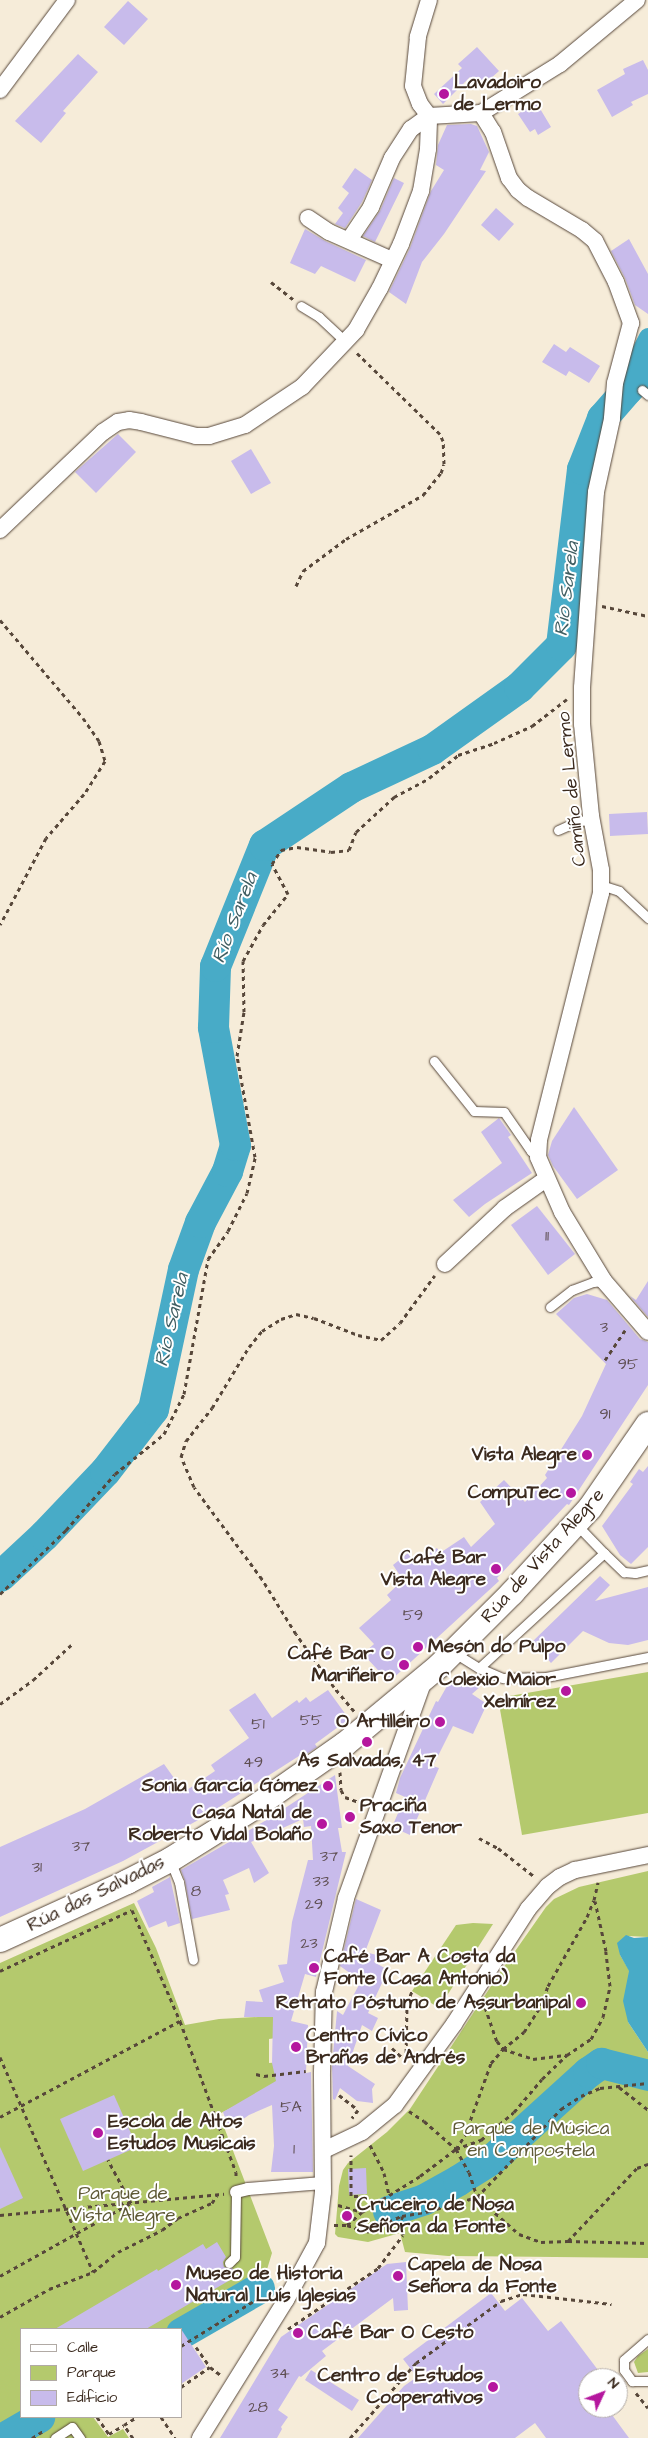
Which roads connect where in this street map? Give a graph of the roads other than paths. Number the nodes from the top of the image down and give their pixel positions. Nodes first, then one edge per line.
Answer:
1 (67, 0) edge
2 (429, 0) edge
3 (636, 0) edge
4 (0, 90) edge
5 (481, 113) junction
6 (429, 116) junction
7 (308, 218) dead end
8 (349, 240) junction
9 (392, 260) junction
10 (301, 306) road end
11 (349, 337) junction
12 (0, 530) edge
13 (592, 820) junction
14 (558, 830) dead end
15 (601, 884) junction
16 (648, 918) edge
17 (434, 1061) dead end
18 (538, 1158) junction
19 (546, 1179) junction
20 (445, 1264) road end
21 (604, 1281) junction
22 (550, 1307) dead end
23 (648, 1332) edge
24 (648, 1424) edge
25 (576, 1524) junction
26 (604, 1552) junction
27 (648, 1570) edge
28 (453, 1652) junction
29 (648, 1657) edge
30 (479, 1668) junction
31 (425, 1677) junction
32 (365, 1728) joint
33 (648, 1855) edge
34 (170, 1860) junction
35 (0, 1940) edge
36 (192, 1960) dead end
37 (323, 2133) junction
38 (350, 2138) junction
39 (324, 2150) junction
40 (323, 2184) junction
41 (236, 2192) joint
42 (229, 2263) dead end
43 (648, 2339) edge
44 (648, 2381) edge
45 (55, 2438) edge
46 (80, 2438) edge
47 (200, 2438) edge

1 - 4 street
2 - 6 street
3 - 5 street
5 - 6 street
5 - 13 street, Camiño de Lermo
6 - 8 street
6 - 9 street
7 - 8 street
8 - 9 street
9 - 11 street
10 - 11 lane
11 - 12 street
13 - 14 lane
13 - 15 street, Camiño de Lermo
15 - 16 lane
15 - 18 street, Camiño de Lermo
17 - 18 lane
18 - 19 street, Camiño de Lermo
19 - 20 street
19 - 21 street, Camiño de Lermo
21 - 22 lane
21 - 23 street, Camiño de Lermo
24 - 25 main road, Rúa de Vista Alegre
25 - 26 lane
25 - 28 main road, Rúa de Vista Alegre
26 - 27 lane
26 - 30 lane
28 - 30 lane
28 - 31 main road, Rúa de Vista Alegre
29 - 30 lane
31 - 32 main road, Rúa de Vista Alegre
31 - 37 street, Rúa de Vista Alegre
32 - 34 main road, Rúa das Salvadas
33 - 38 street
34 - 35 main road, Rúa das Salvadas
34 - 36 lane
37 - 38 street
37 - 39 street, Rúa de Vista Alegre
38 - 39 street
39 - 40 street, Rúa de Vista Alegre
40 - 41 street
40 - 47 street, Rúa de Vista Alegre
41 - 42 lane
43 - 44 lane
45 - 46 lane

